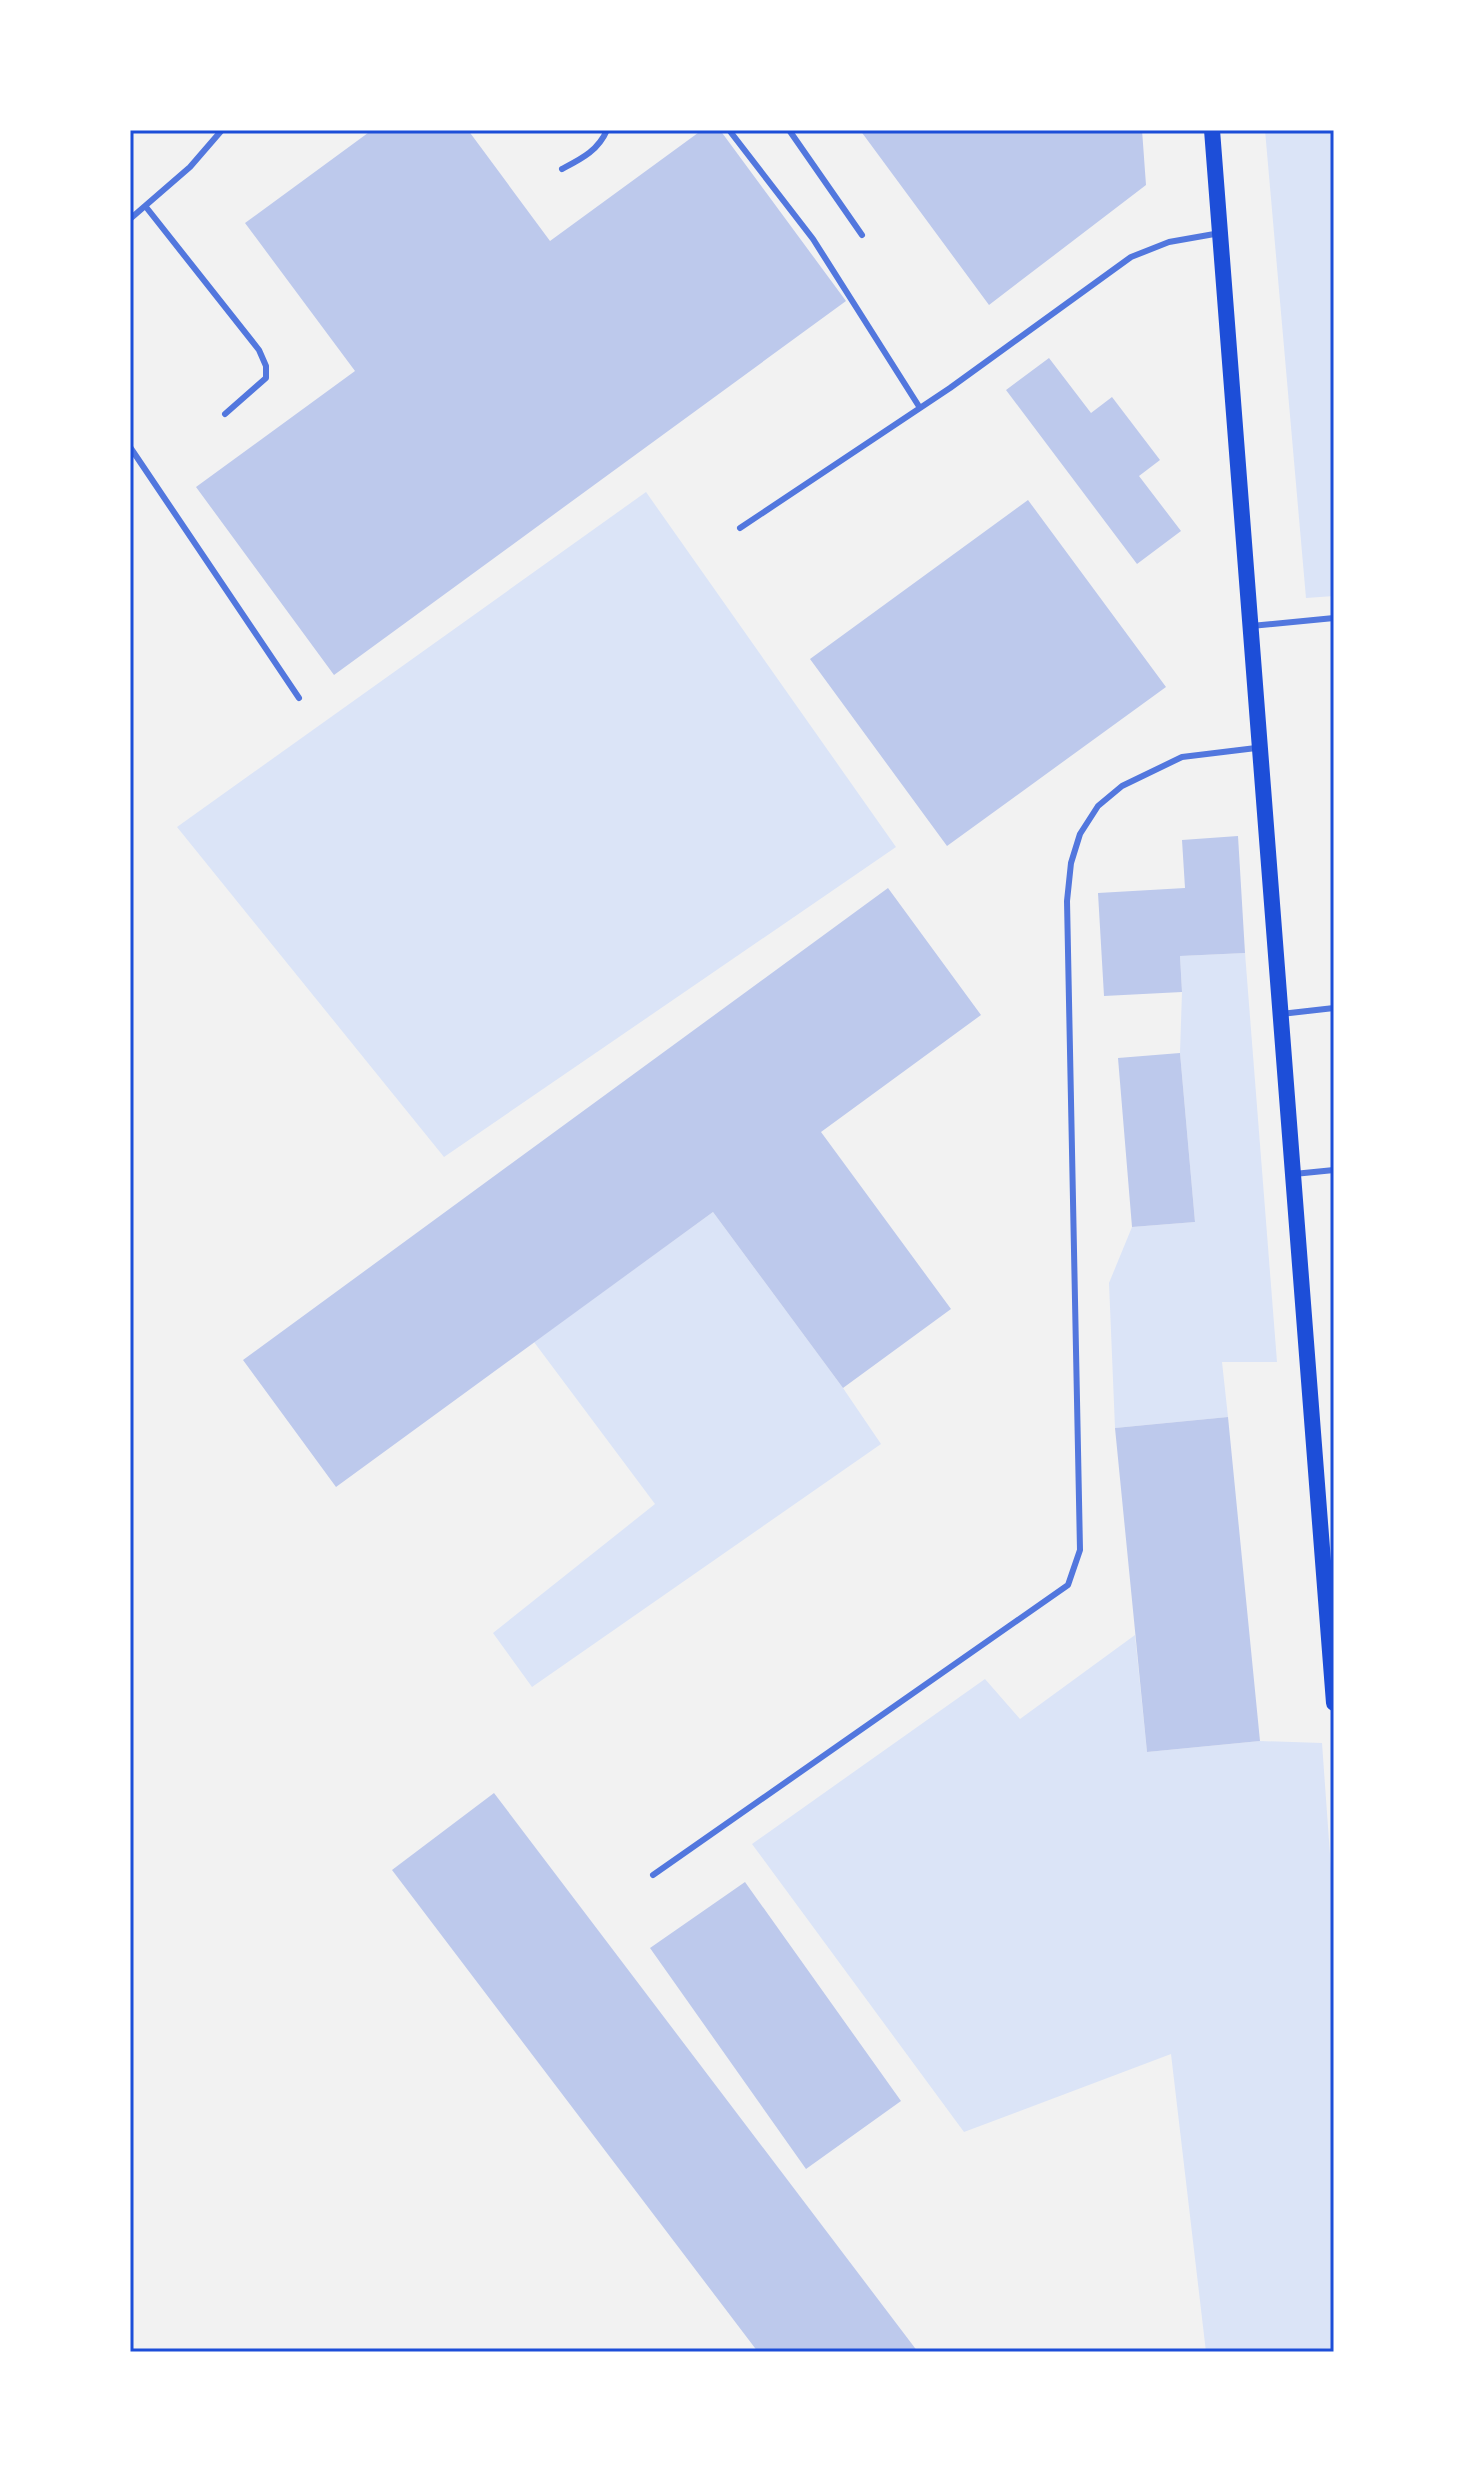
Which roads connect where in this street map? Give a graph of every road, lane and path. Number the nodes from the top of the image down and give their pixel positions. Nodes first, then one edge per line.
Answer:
1 (222, 130) edge
2 (607, 130) edge
3 (729, 130) edge
4 (789, 130) edge
5 (1212, 130) edge
6 (562, 169) dead end
7 (146, 207) junction
8 (130, 219) edge
9 (1220, 233) junction
10 (862, 235) dead end
11 (920, 408) junction
12 (225, 414) dead end
13 (130, 447) edge
14 (740, 528) dead end
15 (1334, 618) edge
16 (1251, 626) junction
17 (299, 698) dead end
18 (1260, 747) junction
19 (1334, 1008) edge
20 (1281, 1014) junction
21 (1334, 1170) edge
22 (1293, 1174) junction
23 (1334, 1703) edge
24 (653, 1875) dead end

1 - 7 lane
2 - 6 lane
3 - 11 lane
4 - 10 lane
5 - 9 main road
7 - 8 lane
7 - 12 lane
9 - 11 lane
9 - 16 main road
11 - 14 lane
13 - 17 lane
15 - 16 lane
16 - 18 main road
18 - 20 main road
18 - 24 lane
19 - 20 lane
20 - 22 main road
21 - 22 lane
22 - 23 main road

